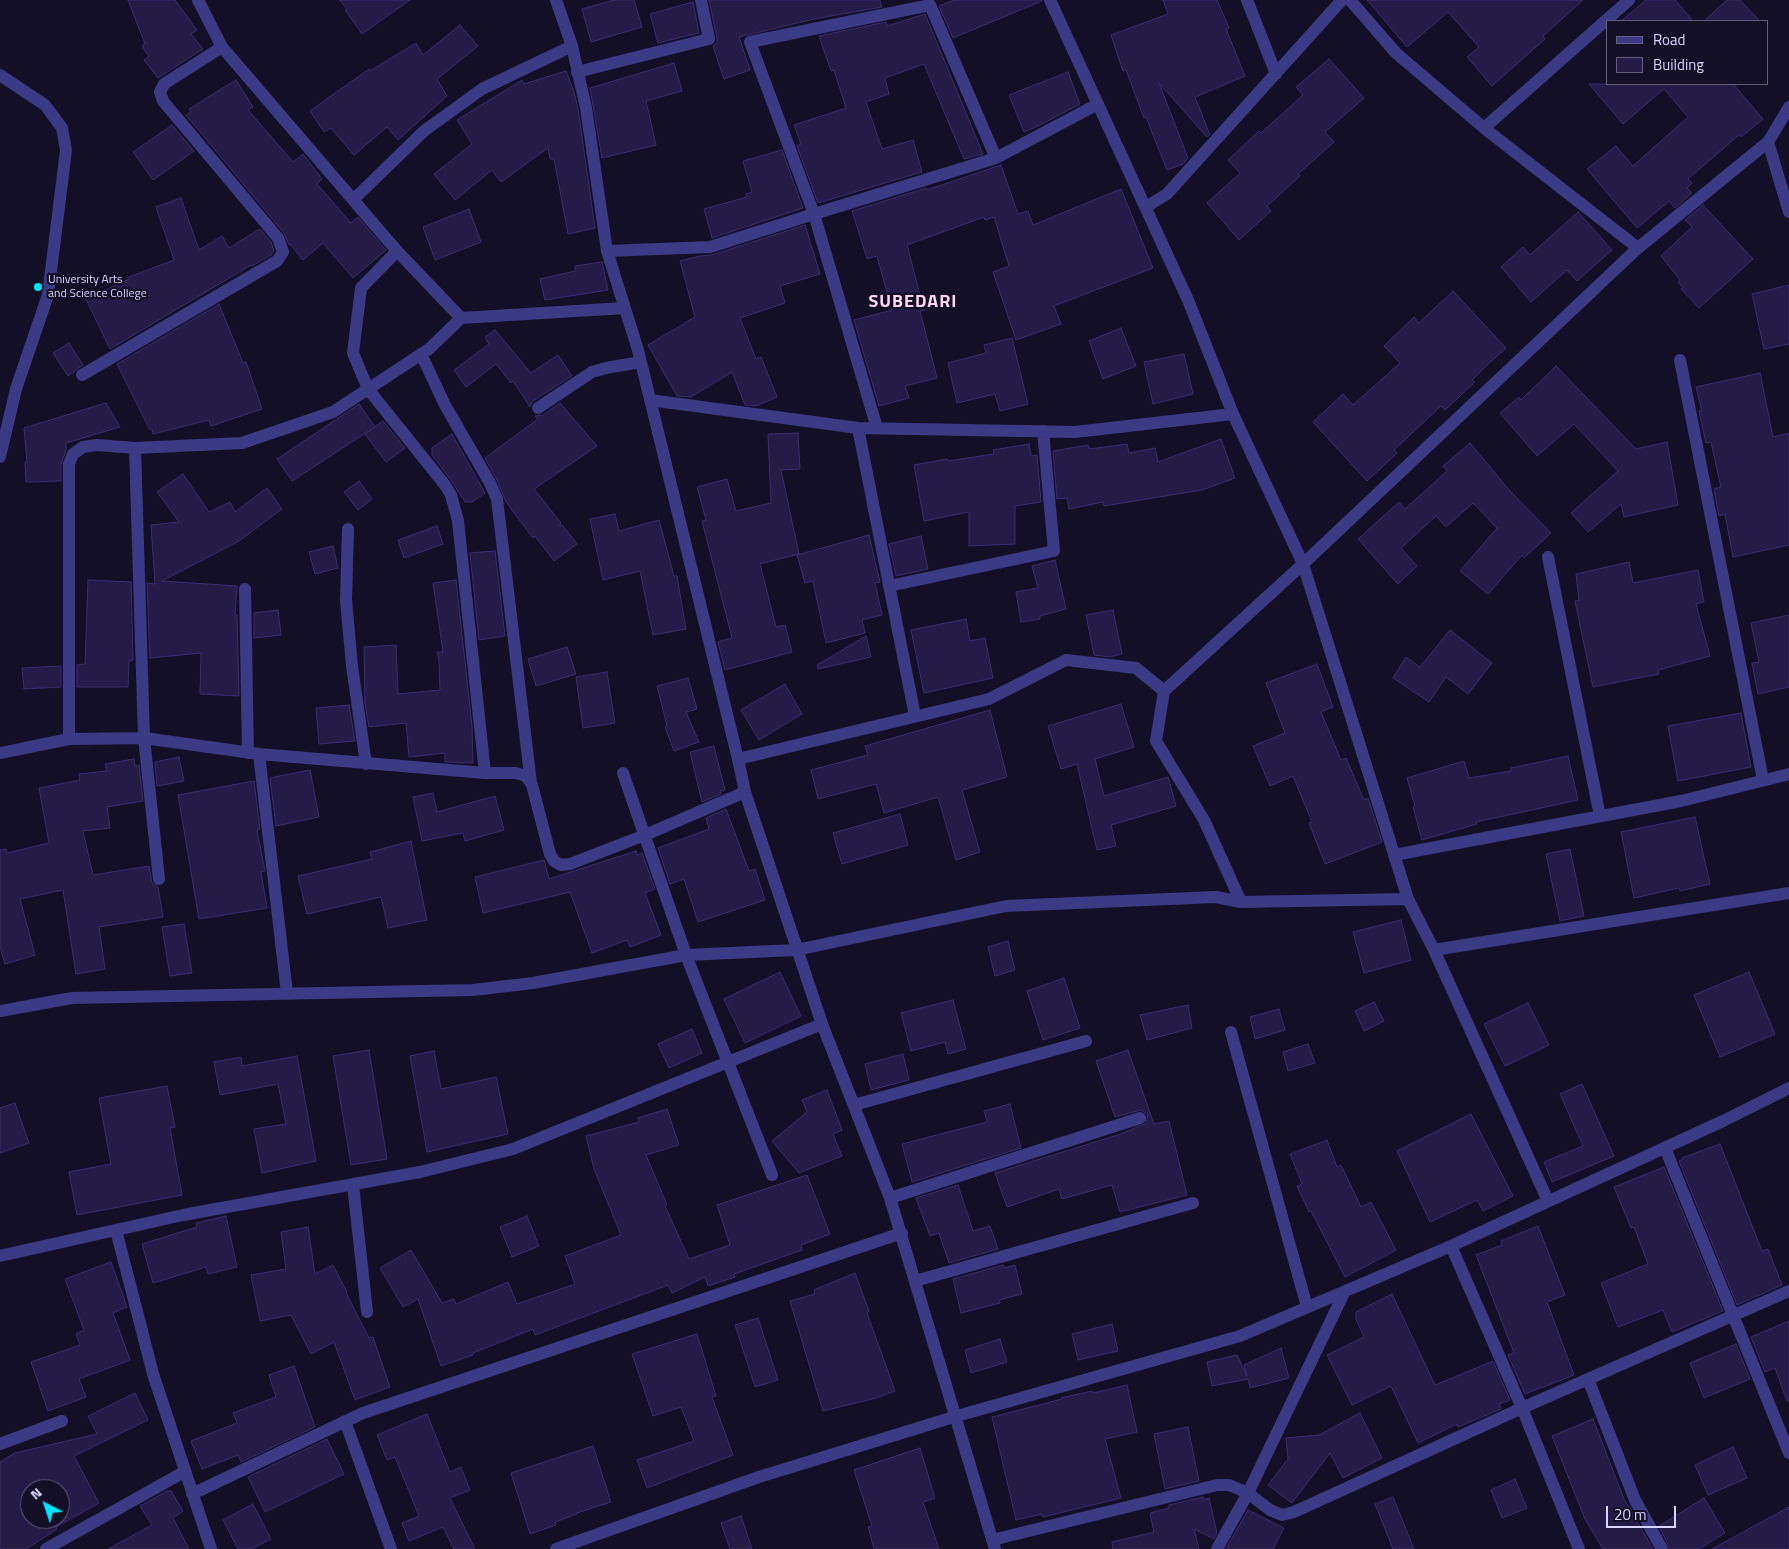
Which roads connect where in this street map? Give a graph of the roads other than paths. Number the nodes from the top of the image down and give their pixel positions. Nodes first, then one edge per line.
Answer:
1 (198, 0) edge
2 (556, 0) edge
3 (701, 0) edge
4 (1050, 0) edge
5 (1247, 0) edge
6 (1342, 0) edge
7 (1350, 0) edge
8 (1628, 0) edge
9 (934, 2) edge
10 (572, 46) junction
11 (222, 47) junction
12 (577, 72) junction
13 (1276, 74) junction
14 (0, 75) edge
15 (1098, 104) junction
16 (1789, 107) edge
17 (1484, 128) junction
18 (1768, 142) junction
19 (996, 158) junction
20 (353, 200) junction
21 (1146, 208) junction
22 (1789, 212) edge
23 (814, 214) junction
24 (1638, 248) junction
25 (397, 251) junction
26 (607, 251) junction
27 (625, 308) junction
28 (461, 318) junction
29 (421, 354) junction
30 (1680, 360) dead end
31 (641, 362) junction
32 (82, 375) dead end
33 (368, 389) junction
34 (650, 400) junction
35 (538, 408) dead end
36 (1233, 414) junction
37 (858, 428) junction
38 (877, 428) junction
39 (1043, 431) junction
40 (135, 448) junction
41 (0, 457) edge
42 (348, 529) dead end
43 (1548, 557) dead end
44 (1303, 564) junction
45 (889, 586) junction
46 (244, 589) dead end
47 (1164, 691) junction
48 (916, 716) junction
49 (144, 738) junction
50 (69, 739) junction
51 (0, 753) edge
52 (254, 753) junction
53 (738, 759) junction
54 (366, 764) junction
55 (485, 773) junction
56 (623, 773) dead end
57 (1789, 774) edge
58 (1763, 780) junction
59 (532, 785) junction
60 (745, 792) junction
61 (1600, 816) junction
62 (645, 835) junction
63 (1394, 855) junction
64 (159, 879) dead end
65 (1789, 893) edge
66 (1408, 899) junction
67 (1241, 902) junction
68 (796, 950) junction
69 (1434, 950) junction
70 (686, 955) junction
71 (287, 993) junction
72 (0, 1011) edge
73 (822, 1024) junction
74 (1231, 1032) dead end
75 (1086, 1041) dead end
76 (728, 1062) junction
77 (1789, 1088) edge
78 (854, 1105) junction
79 (1140, 1118) dead end
80 (1665, 1148) junction
81 (772, 1175) dead end
82 (353, 1185) junction
83 (890, 1198) junction
84 (1548, 1201) junction
85 (1193, 1203) dead end
86 (116, 1230) junction
87 (902, 1233) junction
88 (1451, 1246) junction
89 (0, 1256) edge
90 (915, 1281) junction
91 (1345, 1291) junction
92 (1789, 1291) edge
93 (1307, 1307) junction
94 (367, 1312) dead end
95 (1732, 1315) junction
96 (1588, 1379) junction
97 (1522, 1408) junction
98 (957, 1416) junction
99 (345, 1421) junction
100 (62, 1422) dead end
101 (0, 1444) edge
102 (1789, 1453) edge
103 (184, 1472) junction
104 (1248, 1493) junction
105 (192, 1494) junction
106 (994, 1544) edge
107 (46, 1549) edge
108 (211, 1549) edge
109 (391, 1549) edge
110 (556, 1549) edge
111 (1217, 1549) edge
112 (1578, 1549) edge
113 (1662, 1549) edge

1 - 11 street
2 - 10 street
3 - 12 street
4 - 15 street
5 - 13 street
6 - 13 street
7 - 17 street
8 - 17 street
9 - 19 street
9 - 23 street
10 - 12 street
10 - 20 street
11 - 20 street
11 - 32 street
12 - 26 street
13 - 21 street
14 - 41 street
15 - 19 street
15 - 21 street
16 - 18 street
17 - 24 street
18 - 22 street
18 - 24 street
19 - 23 street
20 - 25 street
21 - 36 street
23 - 26 street
23 - 38 street
24 - 44 street
25 - 28 street
25 - 33 street
26 - 27 street
27 - 28 street
27 - 31 street
28 - 29 street
29 - 33 street
29 - 59 street
30 - 58 street
31 - 34 street
31 - 35 street
33 - 40 street
33 - 55 street
34 - 37 street
34 - 53 street
36 - 39 street
36 - 44 street
37 - 38 street
37 - 45 street
38 - 39 street
39 - 45 street
40 - 49 street
40 - 50 street
42 - 54 street
43 - 61 street
44 - 47 street
44 - 63 street
45 - 48 street
46 - 52 street
47 - 48 street
47 - 67 street
48 - 53 street
49 - 50 street
49 - 52 street
49 - 64 street
50 - 51 street
52 - 54 street
52 - 71 street
53 - 60 street
54 - 55 street
55 - 59 street
56 - 62 street
57 - 58 street
58 - 61 street
59 - 62 street
60 - 62 street
60 - 68 street
61 - 63 street
62 - 70 street
63 - 66 street
65 - 69 street
66 - 67 street
66 - 69 street
67 - 68 street
68 - 70 street
68 - 73 street
69 - 84 street
70 - 71 street
70 - 76 street
71 - 72 street
73 - 76 street
73 - 78 street
74 - 93 street
75 - 78 street
76 - 81 street
76 - 82 street
77 - 80 street
78 - 83 street
79 - 83 street
80 - 84 street
80 - 95 street
82 - 86 street
82 - 94 street
83 - 87 street
84 - 88 street
85 - 90 street
86 - 89 street
86 - 103 street
87 - 90 street
87 - 99 street
88 - 91 street
88 - 97 street
90 - 98 street
91 - 93 street
91 - 104 street
92 - 95 street
93 - 98 street
95 - 96 street
95 - 102 street
96 - 97 street
96 - 113 street
97 - 104 street
97 - 112 street
98 - 106 street
98 - 110 street
99 - 105 street
99 - 109 street
100 - 101 street
103 - 105 street
103 - 107 street
104 - 106 street
104 - 111 street
105 - 108 street

